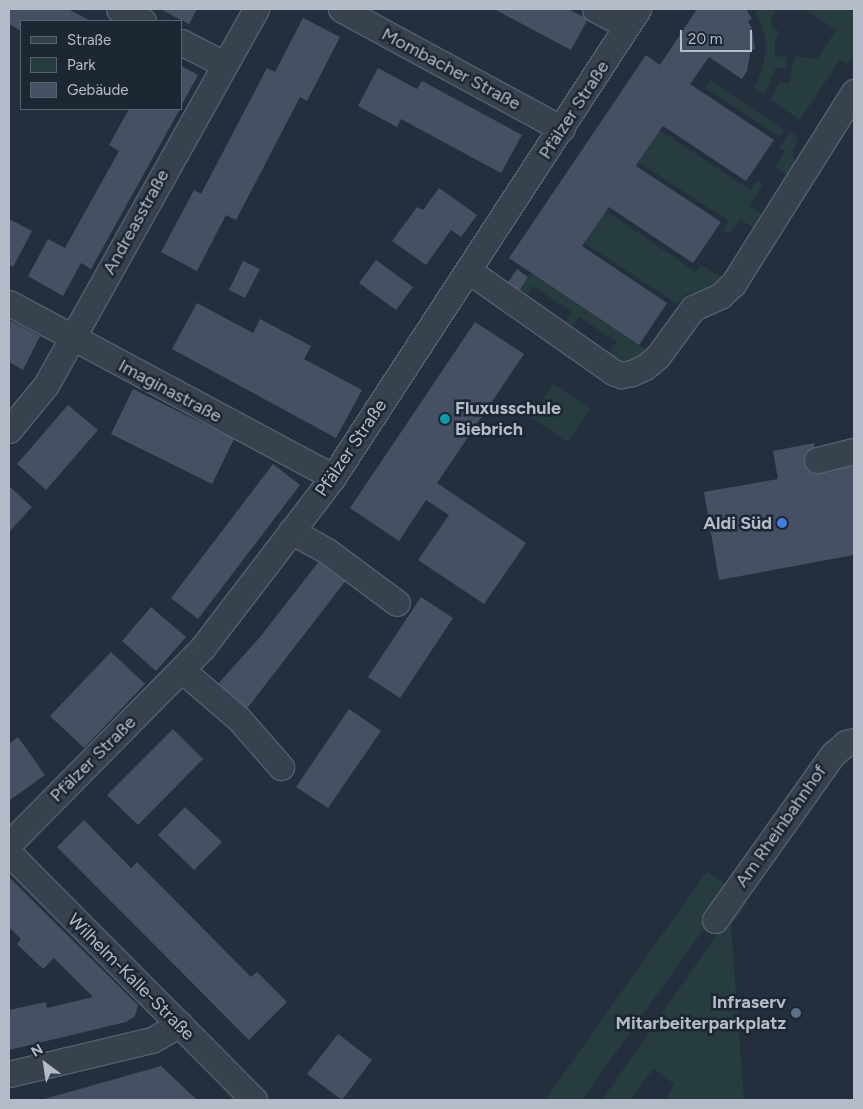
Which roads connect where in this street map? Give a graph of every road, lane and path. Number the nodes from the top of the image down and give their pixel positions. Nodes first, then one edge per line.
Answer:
1 (119, 9) edge
2 (256, 9) edge
3 (341, 9) edge
4 (595, 9) edge
5 (633, 17) edge
6 (141, 20) edge
7 (182, 43) edge
8 (224, 64) junction
9 (854, 92) edge
10 (562, 129) junction
11 (469, 271) junction
12 (9, 304) edge
13 (72, 338) junction
14 (9, 430) edge
15 (854, 452) edge
16 (817, 460) dead end
17 (333, 477) junction
18 (291, 531) junction
19 (397, 603) dead end
20 (182, 670) junction
21 (854, 741) edge
22 (281, 767) dead end
23 (9, 844) edge
24 (9, 853) edge
25 (715, 920) dead end
26 (180, 1024) junction
27 (9, 1074) edge
28 (254, 1100) edge

1 - 6 street
2 - 8 street, Andreasstraße
3 - 10 street, Mombacher Straße
4 - 5 street
5 - 10 street, Pfälzer Straße
7 - 8 street
8 - 13 street, Andreasstraße
9 - 11 street
10 - 11 street, Pfälzer Straße
11 - 17 street, Pfälzer Straße
12 - 13 street, Imaginastraße
13 - 14 street, Andreasstraße
13 - 17 street, Imaginastraße
15 - 16 street
17 - 18 street, Pfälzer Straße
18 - 19 street
18 - 20 street, Pfälzer Straße
20 - 22 street
20 - 23 street, Pfälzer Straße
21 - 25 street, Am Rheinbahnhof
24 - 26 street, Wilhelm-Kalle-Straße
26 - 27 street
26 - 28 street, Wilhelm-Kalle-Straße

